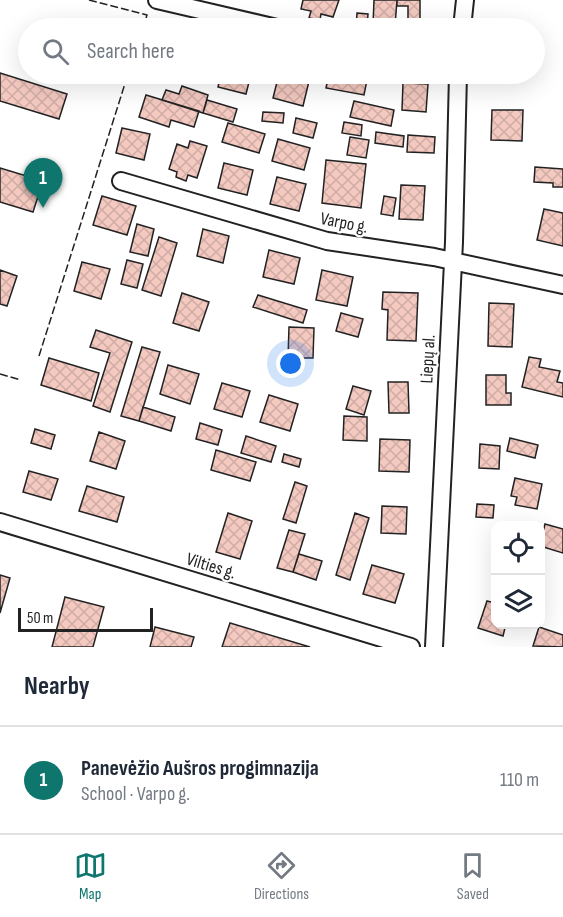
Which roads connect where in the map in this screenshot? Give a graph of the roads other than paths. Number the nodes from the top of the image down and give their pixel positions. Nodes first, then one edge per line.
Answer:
1 (157, 0) edge
2 (465, 0) edge
3 (234, 18) edge
4 (463, 18) edge
5 (458, 84) edge
6 (121, 181) dead end
7 (453, 261) junction
8 (563, 285) edge
9 (0, 522) edge
10 (411, 647) edge
11 (434, 647) edge

1 - 3 street
2 - 4 street
5 - 7 street, Liepų al.
6 - 7 street, Varpo g.
7 - 8 street, Varpo g.
7 - 11 street, Liepų al.
9 - 10 street, Vilties g.

